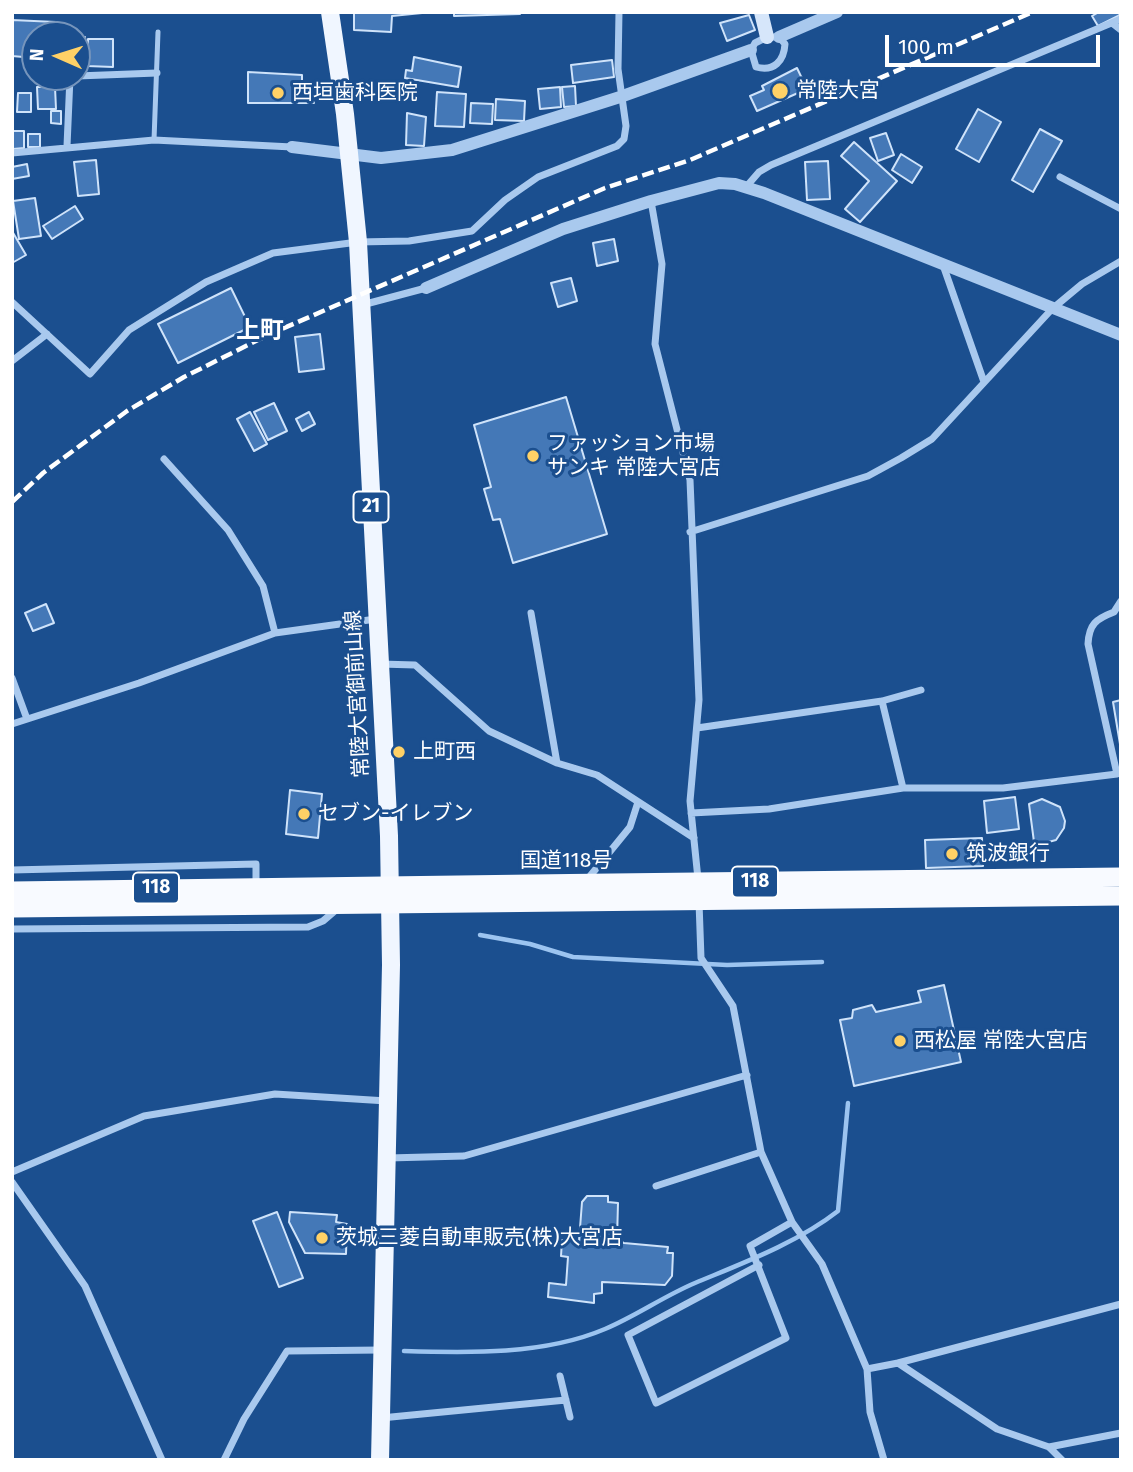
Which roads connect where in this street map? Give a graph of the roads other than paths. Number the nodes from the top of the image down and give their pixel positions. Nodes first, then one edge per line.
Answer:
1 (330, 12) edge
2 (619, 12) edge
3 (761, 12) edge
4 (837, 12) edge
5 (1121, 19) edge
6 (1112, 23) junction
7 (1121, 30) edge
8 (158, 32) dead end
9 (773, 37) junction
10 (751, 50) junction
11 (157, 73) junction
12 (91, 75) edge
13 (69, 91) edge
14 (620, 97) junction
15 (154, 140) junction
16 (66, 146) junction
17 (292, 147) joint
18 (12, 153) edge
19 (349, 154) junction
20 (1060, 177) dead end
21 (746, 187) junction
22 (651, 201) junction
23 (1121, 209) edge
24 (358, 242) junction
25 (1121, 261) edge
26 (943, 265) junction
27 (425, 288) joint
28 (12, 302) edge
29 (362, 305) junction
30 (1052, 309) junction
31 (47, 334) junction
32 (1121, 335) edge
33 (12, 361) edge
34 (984, 382) junction
35 (164, 459) dead end
36 (690, 532) junction
37 (1121, 601) edge
38 (531, 613) dead end
39 (377, 619) junction
40 (275, 633) junction
41 (379, 664) junction
42 (12, 678) edge
43 (921, 690) dead end
44 (882, 701) junction
45 (27, 719) junction
46 (12, 724) edge
47 (697, 728) junction
48 (557, 763) junction
49 (903, 788) junction
50 (638, 802) junction
51 (691, 813) junction
52 (694, 838) junction
53 (12, 870) edge
54 (1121, 877) edge
55 (390, 884) junction
56 (584, 884) junction
57 (256, 886) junction
58 (699, 892) junction
59 (1121, 896) edge
60 (14, 899) edge
61 (340, 906) junction
62 (390, 906) junction
63 (12, 929) edge
64 (747, 1076) junction
65 (387, 1101) junction
66 (761, 1153) junction
67 (386, 1158) junction
68 (12, 1172) edge
69 (12, 1182) edge
70 (656, 1186) dead end
71 (792, 1222) junction
72 (759, 1265) junction
73 (1121, 1304) edge
74 (382, 1350) junction
75 (898, 1363) junction
76 (867, 1369) junction
77 (560, 1376) dead end
78 (566, 1400) junction
79 (570, 1417) dead end
80 (381, 1418) junction
81 (1121, 1433) edge
82 (1049, 1447) junction
83 (162, 1460) edge
84 (224, 1460) edge
85 (380, 1460) edge
86 (884, 1460) edge
87 (1062, 1460) edge

1 - 19 main road, 常陸大宮御前山線 / 21
2 - 14 street
3 - 9 main road
4 - 9 street
5 - 6 street
6 - 7 street
6 - 21 street
8 - 11 lane
9 - 10 street
9 - 10 street
10 - 14 street
11 - 12 street
11 - 15 lane
13 - 16 street
14 - 19 street
14 - 24 street
15 - 16 street
15 - 17 street
16 - 18 street
17 - 19 street
19 - 24 main road, 常陸大宮御前山線 / 21
20 - 23 street
21 - 22 street
21 - 26 street
22 - 27 street
22 - 36 street
24 - 29 main road, 常陸大宮御前山線 / 21
24 - 31 street
25 - 30 street
26 - 30 street
26 - 34 street
27 - 29 street
28 - 31 street
29 - 39 main road, 常陸大宮御前山線 / 21
30 - 32 street
30 - 34 street
31 - 33 street
34 - 36 street
35 - 40 street
36 - 47 street
37 - 49 street
38 - 48 street
39 - 40 street
39 - 41 main road, 常陸大宮御前山線 / 21
40 - 45 street
41 - 48 street
41 - 55 main road, 常陸大宮御前山線 / 21
42 - 45 street
43 - 44 street
44 - 47 street
44 - 49 street
45 - 46 street
47 - 51 street
48 - 50 street
49 - 51 street
50 - 52 street
50 - 56 street
51 - 52 street
52 - 58 street
53 - 57 street
54 - 58 highway, 国道118号 / 118
55 - 56 highway, 国道118号 / 118
55 - 57 highway, 国道118号 / 118
55 - 62 main road, 常陸大宮御前山線 / 21
56 - 58 highway, 国道118号 / 118
57 - 60 highway, 国道118号 / 118
58 - 59 highway, 国道118号 / 118
58 - 62 highway, 国道118号 / 118
58 - 64 street
60 - 61 highway, 国道118号 / 118
61 - 62 highway, 国道118号 / 118
61 - 63 street
62 - 65 main road, 常陸大宮御前山線 / 21
64 - 66 street
64 - 67 street
65 - 67 main road, 常陸大宮御前山線 / 21
65 - 68 street
66 - 70 street
66 - 71 street
67 - 74 main road, 常陸大宮御前山線 / 21
69 - 83 street
71 - 72 street
71 - 76 street
72 - 72 street
73 - 75 street
74 - 80 main road, 常陸大宮御前山線 / 21
74 - 84 street
75 - 76 street
75 - 82 street
76 - 86 street
77 - 78 street
78 - 79 street
78 - 80 street
80 - 85 main road, 常陸大宮御前山線 / 21
81 - 82 street
82 - 87 street

